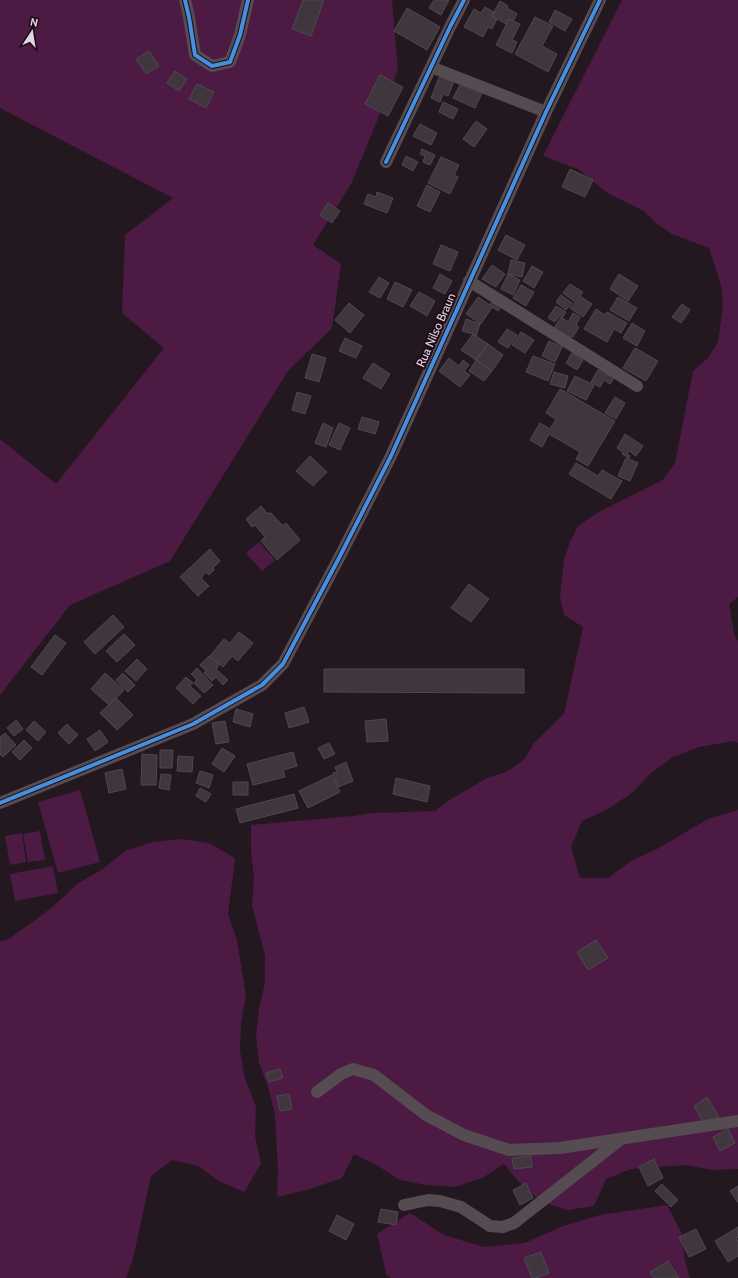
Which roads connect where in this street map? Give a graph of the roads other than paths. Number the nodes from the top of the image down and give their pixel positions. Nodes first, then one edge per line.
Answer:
1 (185, 0) edge
2 (248, 0) edge
3 (464, 0) edge
4 (600, 0) edge
5 (431, 67) junction
6 (546, 112) junction
7 (386, 162) dead end
8 (469, 281) junction
9 (637, 386) dead end
10 (0, 803) edge
11 (317, 1092) dead end
12 (738, 1121) edge
13 (621, 1139) junction
14 (404, 1205) dead end

1 - 2 street
3 - 5 street
4 - 6 street, Rua Nilso Braun
5 - 6 street
5 - 7 street
6 - 8 street, Rua Nilso Braun
8 - 9 street
8 - 10 street, Rua Nilso Braun
11 - 13 street
12 - 13 street
13 - 14 street

